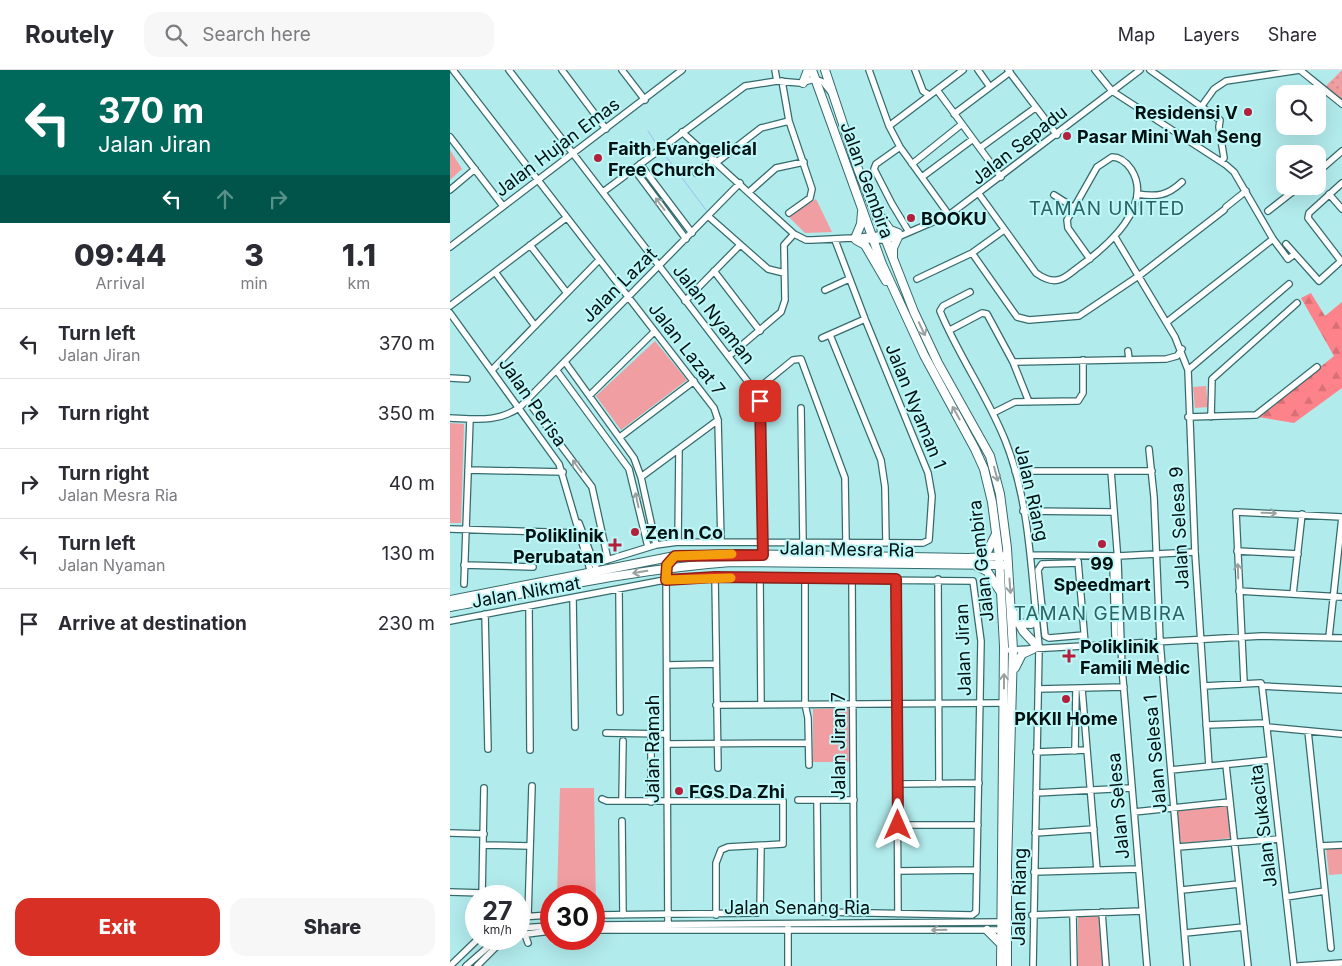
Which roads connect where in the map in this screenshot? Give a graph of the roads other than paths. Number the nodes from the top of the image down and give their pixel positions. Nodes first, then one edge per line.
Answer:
1 (453, 70) edge
2 (510, 70) edge
3 (562, 70) edge
4 (622, 70) edge
5 (775, 70) edge
6 (808, 70) edge
7 (812, 70) edge
8 (824, 70) edge
9 (869, 70) edge
10 (914, 70) edge
11 (963, 70) edge
12 (978, 70) edge
13 (1095, 70) edge
14 (1140, 70) edge
15 (1150, 70) edge
16 (680, 71) edge
17 (1009, 71) edge
18 (780, 81) junction
19 (816, 81) junction
20 (801, 83) junction
21 (990, 87) junction
22 (937, 90) junction
23 (1112, 91) junction
24 (832, 92) junction
25 (929, 95) junction
26 (645, 100) junction
27 (1342, 104) edge
28 (1201, 107) junction
29 (1035, 108) junction
30 (954, 114) junction
31 (789, 121) junction
32 (962, 124) junction
33 (888, 126) junction
34 (606, 129) junction
35 (682, 132) junction
36 (1057, 135) junction
37 (450, 137) edge
38 (973, 139) junction
39 (900, 147) junction
40 (980, 148) junction
41 (1342, 151) edge
42 (573, 153) junction
43 (716, 161) junction
44 (1221, 161) junction
45 (804, 162) junction
46 (640, 164) junction
47 (912, 164) junction
48 (1326, 165) edge
49 (475, 169) junction
50 (634, 169) junction
51 (696, 173) dead end
52 (922, 177) junction
53 (1001, 177) junction
54 (538, 180) junction
55 (1182, 182) dead end
56 (1342, 183) edge
57 (740, 184) junction
58 (450, 190) edge
59 (1246, 191) junction
60 (603, 192) junction
61 (749, 192) junction
62 (979, 194) junction
63 (1054, 194) dead end
64 (1137, 194) junction
65 (1329, 194) junction
66 (1288, 195) edge
67 (503, 206) junction
68 (1073, 207) junction
69 (873, 208) junction
70 (862, 209) junction
71 (1342, 209) edge
72 (1268, 210) dead end
73 (789, 213) dead end
74 (949, 215) junction
75 (708, 216) junction
76 (566, 218) junction
77 (1004, 230) junction
78 (910, 232) junction
79 (692, 233) junction
80 (794, 234) junction
81 (898, 235) junction
82 (1115, 237) junction
83 (855, 238) junction
84 (873, 238) junction
85 (884, 238) junction
86 (686, 239) junction
87 (1273, 239) junction
88 (835, 240) junction
89 (1286, 244) dead end
90 (530, 245) junction
91 (740, 245) junction
92 (450, 247) edge
93 (972, 254) junction
94 (1295, 254) junction
95 (893, 259) junction
96 (1090, 259) junction
97 (599, 260) junction
98 (1341, 262) edge
99 (658, 267) junction
100 (714, 271) junction
101 (495, 272) junction
102 (784, 273) junction
103 (1140, 275) junction
104 (849, 279) junction
105 (917, 279) dead end
106 (1289, 284) dead end
107 (892, 286) junction
108 (825, 290) dead end
109 (970, 292) dead end
110 (567, 293) junction
111 (628, 297) junction
112 (685, 301) junction
113 (1297, 303) dead end
114 (450, 306) edge
115 (450, 313) edge
116 (865, 319) junction
117 (1167, 322) junction
118 (535, 326) junction
119 (950, 330) junction
120 (760, 331) junction
121 (654, 332) junction
122 (830, 334) junction
123 (822, 338) dead end
124 (1182, 349) junction
125 (1128, 350) dead end
126 (729, 356) junction
127 (1128, 359) junction
128 (1084, 360) junction
129 (565, 362) junction
130 (1013, 362) junction
131 (1317, 367) dead end
132 (493, 369) junction
133 (1188, 370) junction
134 (557, 371) junction
135 (450, 378) edge
136 (467, 379) dead end
137 (694, 381) junction
138 (755, 391) junction
139 (590, 395) junction
140 (527, 400) junction
141 (1030, 402) junction
142 (520, 407) junction
143 (801, 408) dead end
144 (993, 413) junction
145 (1188, 417) junction
146 (1211, 417) junction
147 (450, 418) edge
148 (470, 419) junction
149 (718, 420) junction
150 (620, 438) junction
151 (1148, 449) dead end
152 (679, 450) junction
153 (468, 470) junction
154 (1015, 471) junction
155 (1111, 471) junction
156 (1152, 471) junction
157 (562, 472) junction
158 (641, 477) junction
159 (1023, 511) junction
160 (1114, 512) junction
161 (1302, 514) junction
162 (575, 516) junction
163 (1342, 517) edge
164 (450, 529) edge
165 (466, 529) junction
166 (578, 533) junction
167 (997, 533) junction
168 (803, 541) junction
169 (846, 541) junction
170 (678, 542) junction
171 (721, 542) junction
172 (763, 542) junction
173 (886, 542) junction
174 (656, 545) junction
175 (648, 548) junction
176 (1238, 551) junction
177 (1195, 552) junction
178 (1031, 553) junction
179 (1157, 554) junction
180 (1298, 554) junction
181 (763, 555) junction
182 (1078, 555) junction
183 (675, 556) junction
184 (1004, 556) junction
185 (1118, 556) junction
186 (608, 560) junction
187 (648, 561) junction
188 (974, 561) junction
189 (1078, 563) junction
190 (464, 565) junction
191 (1000, 565) junction
192 (1008, 565) junction
193 (533, 567) dead end
194 (666, 568) junction
195 (594, 571) junction
196 (715, 577) junction
197 (606, 578) junction
198 (760, 578) junction
199 (805, 578) junction
200 (852, 579) junction
201 (896, 579) junction
202 (938, 579) junction
203 (666, 580) junction
204 (583, 583) junction
205 (464, 584) dead end
206 (619, 590) junction
207 (1001, 592) junction
208 (1239, 592) junction
209 (1293, 594) junction
210 (1334, 596) junction
211 (1342, 597) edge
212 (573, 598) junction
213 (450, 600) edge
214 (529, 606) junction
215 (450, 607) edge
216 (1011, 608) junction
217 (485, 614) junction
218 (1035, 617) junction
219 (450, 621) edge
220 (1018, 623) junction
221 (1084, 635) junction
222 (1329, 637) junction
223 (1241, 638) junction
224 (1342, 638) edge
225 (1201, 640) junction
226 (1160, 641) junction
227 (1120, 643) junction
228 (1088, 644) junction
229 (1037, 647) junction
230 (1004, 648) junction
231 (1013, 648) junction
232 (716, 664) junction
233 (667, 665) junction
234 (1013, 675) junction
235 (1244, 683) junction
236 (1262, 684) junction
237 (1204, 686) junction
238 (1124, 687) junction
239 (1038, 689) junction
240 (1079, 689) junction
241 (1342, 690) edge
242 (939, 703) junction
243 (980, 703) junction
244 (1004, 703) junction
245 (805, 704) junction
246 (853, 704) junction
247 (897, 704) junction
248 (716, 705) junction
249 (761, 705) junction
250 (620, 712) dead end
251 (1206, 725) junction
252 (1266, 725) junction
253 (575, 727) dead end
254 (1308, 731) junction
255 (606, 733) dead end
256 (652, 734) junction
257 (667, 734) junction
258 (1342, 734) edge
259 (623, 741) dead end
260 (808, 743) junction
261 (667, 744) junction
262 (716, 744) junction
263 (488, 749) dead end
264 (530, 750) dead end
265 (1088, 750) junction
266 (1075, 751) junction
267 (1036, 752) junction
268 (1270, 760) junction
269 (809, 765) dead end
270 (1226, 765) junction
271 (1209, 766) junction
272 (718, 768) dead end
273 (1171, 770) junction
274 (979, 783) junction
275 (898, 784) junction
276 (939, 784) junction
277 (532, 786) dead end
278 (484, 788) dead end
279 (1131, 788) junction
280 (1091, 790) junction
281 (1036, 793) junction
282 (602, 799) dead end
283 (798, 800) dead end
284 (817, 800) junction
285 (854, 800) junction
286 (622, 801) junction
287 (651, 802) junction
288 (668, 802) junction
289 (1230, 802) junction
290 (1175, 808) junction
291 (1134, 812) junction
292 (622, 821) dead end
293 (978, 824) junction
294 (898, 825) junction
295 (1094, 829) junction
296 (450, 833) edge
297 (1035, 833) junction
298 (484, 834) junction
299 (1279, 839) junction
300 (1235, 843) junction
301 (483, 845) junction
302 (1342, 845) edge
303 (530, 846) junction
304 (761, 846) junction
305 (1320, 846) junction
306 (1178, 847) junction
307 (1138, 869) junction
308 (898, 870) junction
309 (977, 870) junction
310 (1097, 870) junction
311 (1034, 872) junction
312 (1239, 884) junction
313 (482, 885) edge
314 (529, 885) edge
315 (1182, 890) junction
316 (1325, 891) junction
317 (450, 892) edge
318 (465, 893) edge
319 (1286, 897) junction
320 (1142, 911) junction
321 (1102, 912) junction
322 (854, 913) junction
323 (898, 914) junction
324 (1073, 914) junction
325 (605, 915) edge
326 (623, 915) junction
327 (668, 915) junction
328 (716, 915) junction
329 (1032, 915) junction
330 (605, 925) edge
331 (788, 926) junction
332 (1004, 926) junction
333 (1244, 927) junction
334 (668, 928) junction
335 (605, 930) edge
336 (987, 930) junction
337 (1185, 933) junction
338 (1002, 946) junction
339 (1331, 948) dead end
340 (467, 950) edge
341 (484, 950) edge
342 (493, 950) edge
343 (1342, 960) edge
344 (1342, 963) edge
345 (1319, 964) junction
346 (450, 966) edge
347 (466, 966) edge
348 (476, 966) edge
349 (788, 966) edge
350 (1002, 966) edge
351 (1007, 966) edge
352 (1033, 966) edge
353 (1074, 966) edge
354 (1106, 966) edge
355 (1146, 966) edge
356 (1187, 966) edge
357 (1248, 966) edge
358 (1294, 966) edge
359 (1298, 966) edge

1 - 54 street, Jalan Lazat 7
2 - 42 street, Jalan Nyaman
3 - 34 street
4 - 26 street
5 - 18 street
6 - 20 main road
7 - 19 main road, Jalan Gembira
8 - 24 main road, Jalan Gembira
9 - 33 street
10 - 25 street
11 - 22 street
12 - 21 street
13 - 23 street
14 - 23 street, Jalan Sepadu
15 - 28 street
16 - 26 street, Jalan Hujan Emas
17 - 21 street
17 - 29 street
18 - 20 street
18 - 31 street
18 - 35 street
19 - 20 street
19 - 24 street
19 - 70 main road, Jalan Gembira
21 - 30 street
22 - 25 street
22 - 30 street
23 - 36 street, Jalan Sepadu
23 - 44 street
24 - 69 main road, Jalan Gembira
25 - 33 street
26 - 34 street, Jalan Hujan Emas
27 - 28 street
28 - 44 street
29 - 36 street
29 - 40 street
30 - 32 street
31 - 43 street
31 - 45 street
32 - 38 street
32 - 47 street
33 - 39 street
34 - 42 street, Jalan Hujan Emas
35 - 43 street
35 - 46 street
36 - 53 street, Jalan Sepadu
37 - 49 street
38 - 40 street
38 - 52 street
39 - 47 street
39 - 78 street
40 - 53 street
41 - 48 street
42 - 54 street, Jalan Hujan Emas
42 - 60 street, Jalan Nyaman
43 - 51 street
43 - 57 street
44 - 59 street
45 - 61 street
45 - 73 street
46 - 50 street
46 - 79 street
47 - 52 street
49 - 58 street
49 - 67 street
50 - 60 street
86 -> 50 street
52 - 74 street
53 - 62 street, Jalan Sepadu
54 - 67 street, Jalan Hujan Emas
54 - 76 street, Jalan Lazat 7
55 - 64 street
56 - 65 street
57 - 61 street
57 - 75 street, Jalan Lazat
59 - 87 street
59 - 103 street
60 - 99 street, Jalan Nyaman
61 - 80 street
62 - 74 street, Jalan Sepadu
62 - 77 street
63 - 68 street
64 - 68 street
64 - 82 street
65 - 71 street
65 - 98 street
66 - 72 street
67 - 92 street, Jalan Hujan Emas
68 - 96 street
69 - 81 main road
69 - 85 main road, Jalan Gembira
70 - 83 main road
70 - 84 main road, Jalan Gembira
74 - 78 street, Jalan Sepadu
75 - 79 street, Jalan Lazat
75 - 91 street
76 - 90 street
76 - 97 street, Jalan Lazat 7
77 - 93 street
77 - 96 street
78 - 81 street, Jalan Sepadu
79 - 86 street, Jalan Lazat
80 - 88 street, Jalan Sepadu
80 - 102 street
81 - 85 street, Jalan Sepadu
81 - 95 main road
82 - 96 street
82 - 103 street, Jalan Selesa 9
83 - 84 street, Jalan Sepadu
83 - 88 street, Jalan Sepadu
83 - 107 main road
84 - 85 street, Jalan Sepadu
84 - 107 main road, Jalan Gembira
85 - 95 main road, Jalan Gembira
86 - 99 street, Jalan Lazat
87 - 94 street
87 - 117 street
88 - 104 street, Jalan Nyaman 1
89 - 94 street
90 - 101 street
90 - 110 street
91 - 100 street
91 - 102 street
93 - 103 street
93 - 105 street
94 - 98 street
95 -> 184 main road, Jalan Gembira
97 - 110 street
97 - 111 street, Jalan Lazat 7
99 - 111 street, Jalan Lazat
99 - 112 street, Jalan Nyaman
100 - 112 street
100 - 120 street
101 - 114 street
101 - 118 street
102 - 120 street
103 - 117 street, Jalan Selesa 9
104 - 108 street
104 - 116 street, Jalan Nyaman 1
106 - 133 street
167 -> 107 main road, Jalan Gembira
109 - 119 street, Jalan Riang
110 - 118 street
111 - 121 street, Jalan Lazat 7
111 - 129 street, Jalan Lazat
112 - 126 street, Jalan Nyaman
113 - 146 street
115 - 132 street, Jalan Perisa
116 - 122 street
116 - 173 street, Jalan Nyaman 1
117 - 124 street, Jalan Selesa 9
118 - 132 street
119 - 130 street
119 - 144 street, Jalan Riang
120 - 126 street
121 - 137 street, Jalan Lazat 7
121 - 139 street
122 - 123 street
122 - 173 street
124 - 127 street
124 - 133 street, Jalan Selesa 9
125 - 127 street
126 - 138 street, Jalan Nyaman
127 - 128 street
128 - 130 street
128 - 141 street
129 - 134 street, Jalan Lazat
129 - 139 street
130 - 141 street
131 - 146 street
132 - 142 street, Jalan Perisa
133 - 145 street, Jalan Selesa 9
134 - 140 street, Jalan Lazat
175 -> 134 street
135 - 136 street
137 - 149 street, Jalan Lazat 7
137 - 150 street
138 - 169 street
138 - 172 street, Jalan Nyaman
139 - 150 street
140 - 142 street, Jalan Lazat
186 -> 140 street
141 - 144 street
142 - 148 street, Jalan Lazat
142 - 157 street, Jalan Perisa
143 - 168 street
144 - 154 street, Jalan Riang
145 - 146 street
145 - 177 street, Jalan Selesa 9
147 - 148 street, Jalan Lazat
148 - 153 street
149 - 152 street
149 - 171 street, Jalan Lazat 7
150 - 158 street
151 - 156 street, Jalan Selesa 1
152 - 158 street
152 - 170 street
153 - 157 street
153 - 165 street
154 - 155 street
154 - 159 street, Jalan Riang
155 - 156 street
155 - 160 street, Jalan Selesa
156 - 179 street, Jalan Selesa 1
157 - 162 street, Jalan Perisa
158 - 174 street
159 - 160 street
159 - 178 street, Jalan Riang
160 - 185 street, Jalan Selesa
161 - 163 street
176 -> 161 street
161 - 180 street
162 - 166 street, Jalan Perisa
162 - 195 street, Jalan Perisa
163 - 210 street
164 - 165 street
165 - 166 street
165 - 190 street
166 - 195 street, Jalan Perisa
167 - 184 main road, Jalan Gembira
167 - 188 main road
168 - 169 street, Jalan Nyaman 1
168 - 172 street, Jalan Nyaman 1
169 - 173 street, Jalan Nyaman 1
170 - 171 street, Jalan Nyaman 1
170 - 174 street, Jalan Nyaman 1
171 - 172 street, Jalan Nyaman 1
172 - 181 street, Jalan Nyaman
174 - 175 street, Jalan Nyaman 1
175 - 186 street, Jalan Nyaman 1
176 - 180 street
208 -> 176 street
177 - 179 street
177 - 225 street, Jalan Selesa 9
178 - 182 street
178 - 185 street
178 - 218 street, Jalan Riang
179 - 185 street
179 - 226 street, Jalan Selesa 1
180 - 209 street
181 - 183 main road, Jalan Mesra Ria
181 - 188 main road, Jalan Mesra Ria
182 - 185 street
182 - 189 street
183 - 187 main road, Jalan Mesra Ria
183 - 194 main road
184 - 188 main road, Jalan Mesra Ria
184 - 191 main road, Jalan Gembira
184 - 192 main road, Jalan Gembira
185 - 227 street, Jalan Selesa
186 - 195 street, Jalan Nyaman 1
187 - 194 main road
187 - 195 main road, Jalan Mesra Ria
188 - 191 main road, Jalan Mesra Ria
188 - 194 main road, Jalan Mesra Ria
188 - 207 main road
189 - 221 street
189 - 221 street
190 - 193 street
190 - 205 street
191 - 192 main road, Jalan Mesra Ria
191 - 207 main road, Jalan Gembira
192 -> 216 main road, Jalan Gembira
194 -> 197 main road, Jalan Mesra Ria
194 - 203 street, Jalan Ramah
195 - 197 main road
195 - 204 main road
195 - 213 main road, Jalan Mesra Ria
196 - 198 street, Jalan Jiran
196 - 203 street, Jalan Jiran
196 - 232 street
197 - 204 main road, Jalan Mesra Ria
198 - 199 street, Jalan Jiran
198 - 249 street
199 - 200 street, Jalan Jiran
199 - 245 street
200 - 201 street, Jalan Jiran
200 - 246 street, Jalan Jiran 7
201 - 202 street, Jalan Jiran
201 - 247 street
202 - 242 street
202 - 243 street, Jalan Jiran
203 - 206 street, Jalan Nikmat
203 - 233 street, Jalan Ramah
204 - 215 main road, Jalan Mesra Ria
206 - 212 street, Jalan Nikmat
206 - 250 street
207 - 230 main road, Jalan Gembira
208 - 209 street
208 - 223 street
209 - 210 street
210 - 211 street
210 - 222 street
212 - 214 street, Jalan Nikmat
212 - 253 street
214 - 217 street, Jalan Nikmat
214 - 264 street
216 - 220 main road
216 - 231 main road, Jalan Gembira
217 - 219 street, Jalan Nikmat
217 - 263 street
218 - 220 main road
218 - 229 street, Jalan Riang
220 - 229 main road
221 - 228 street
222 - 223 street
222 - 224 street
223 - 225 street
223 - 235 street
225 - 226 street
225 - 237 street, Jalan Selesa 9
226 - 227 street
226 - 273 street, Jalan Selesa 1
227 - 228 street
227 - 238 street, Jalan Selesa
228 - 229 street
229 - 231 street
229 - 234 main road
229 - 239 street, Jalan Riang
230 - 231 street
244 -> 230 main road, Jalan Gembira
231 - 234 main road, Jalan Gembira
232 - 233 street
232 - 248 street
233 - 257 street, Jalan Ramah
234 - 332 main road, Jalan Gembira
235 - 236 street
235 - 237 street
236 - 241 street
236 - 252 street, Jalan Sukacita
237 - 251 street, Jalan Selesa 9
238 - 240 street
238 - 279 street, Jalan Selesa
239 - 240 street
239 - 267 street, Jalan Riang
240 - 265 street
240 - 266 street
242 - 243 street
242 - 247 street
242 - 276 street
243 - 244 street
243 - 274 street, Jalan Jiran
244 - 332 main road, Jalan Gembira
245 - 246 street
245 - 249 street
245 - 260 street
246 - 247 street
246 - 285 street, Jalan Jiran 7
247 - 275 street
248 - 249 street
248 - 262 street
251 - 252 street
251 - 271 street, Jalan Selesa 9
252 - 254 street
252 - 268 street, Jalan Sukacita
254 - 258 street
254 - 305 street
255 - 256 street
256 - 257 street
256 - 287 street
257 - 261 street, Jalan Ramah
259 - 286 street
260 - 262 street
260 - 269 street
261 - 262 street
261 - 288 street, Jalan Ramah
262 - 272 street
265 - 266 street
265 - 280 street
266 - 267 street
267 - 281 street, Jalan Riang
268 - 270 street
268 - 299 street, Jalan Sukacita
270 - 271 street
270 - 289 street
271 - 273 street
273 - 290 street, Jalan Selesa 1
274 - 276 street
274 - 293 street, Jalan Jiran
275 - 276 street
275 - 294 street
277 - 303 street
278 - 298 street
279 - 280 street
279 - 291 street, Jalan Selesa
280 - 281 street
280 - 295 street
281 - 297 street, Jalan Riang
282 - 286 street
283 - 284 street
284 - 285 street
284 - 322 street
285 - 322 street, Jalan Jiran 7
286 - 287 street
287 - 288 street
288 - 304 street
288 - 327 street, Jalan Ramah
289 - 290 street
289 - 300 street
290 - 291 street
290 - 306 street, Jalan Selesa 1
291 - 307 street, Jalan Selesa
292 - 326 street
293 - 294 street
293 - 309 street, Jalan Jiran
294 - 308 street
295 - 297 street
295 - 310 street
296 - 298 street
297 - 311 street, Jalan Riang
298 - 301 street
299 - 300 street
299 - 319 street, Jalan Sukacita
300 - 306 street
300 - 312 street
301 - 303 street
301 - 313 street
302 - 305 street
303 - 314 street
304 - 328 street
304 - 328 street
305 - 316 street
306 - 315 street, Jalan Selesa 1
307 - 310 street
307 - 320 street, Jalan Selesa
308 - 309 street
308 - 323 street
309 - 323 street, Jalan Jiran
310 - 311 street
311 - 329 street, Jalan Riang
312 - 315 street
312 - 333 street
315 - 337 street, Jalan Selesa 1
316 - 319 street
316 - 339 street
317 - 318 street
319 - 358 street, Jalan Sukacita
320 - 321 street
320 - 355 street, Jalan Selesa
321 - 324 street
321 - 354 street
322 - 323 street
324 - 329 street
324 - 353 street
325 - 326 street
326 - 327 street
327 - 328 street
327 - 334 street, Jalan Ramah
329 - 352 street, Jalan Riang
330 - 334 street, Jalan Senang Ria
331 - 332 street, Jalan Senang Ria
331 - 334 street, Jalan Senang Ria
336 -> 331 street, Jalan Senang Ria
331 - 349 street
332 - 336 street, Jalan Senang Ria
332 - 338 main road, Jalan Gembira
332 - 351 main road, Jalan Gembira
333 - 337 street
333 - 357 street
334 - 335 street, Jalan Senang Ria
336 - 338 main road
337 - 356 street, Jalan Selesa 1
338 - 350 main road, Jalan Gembira
340 - 346 street
341 - 347 street
342 - 348 street
343 - 345 street
344 - 345 street
345 - 359 street

